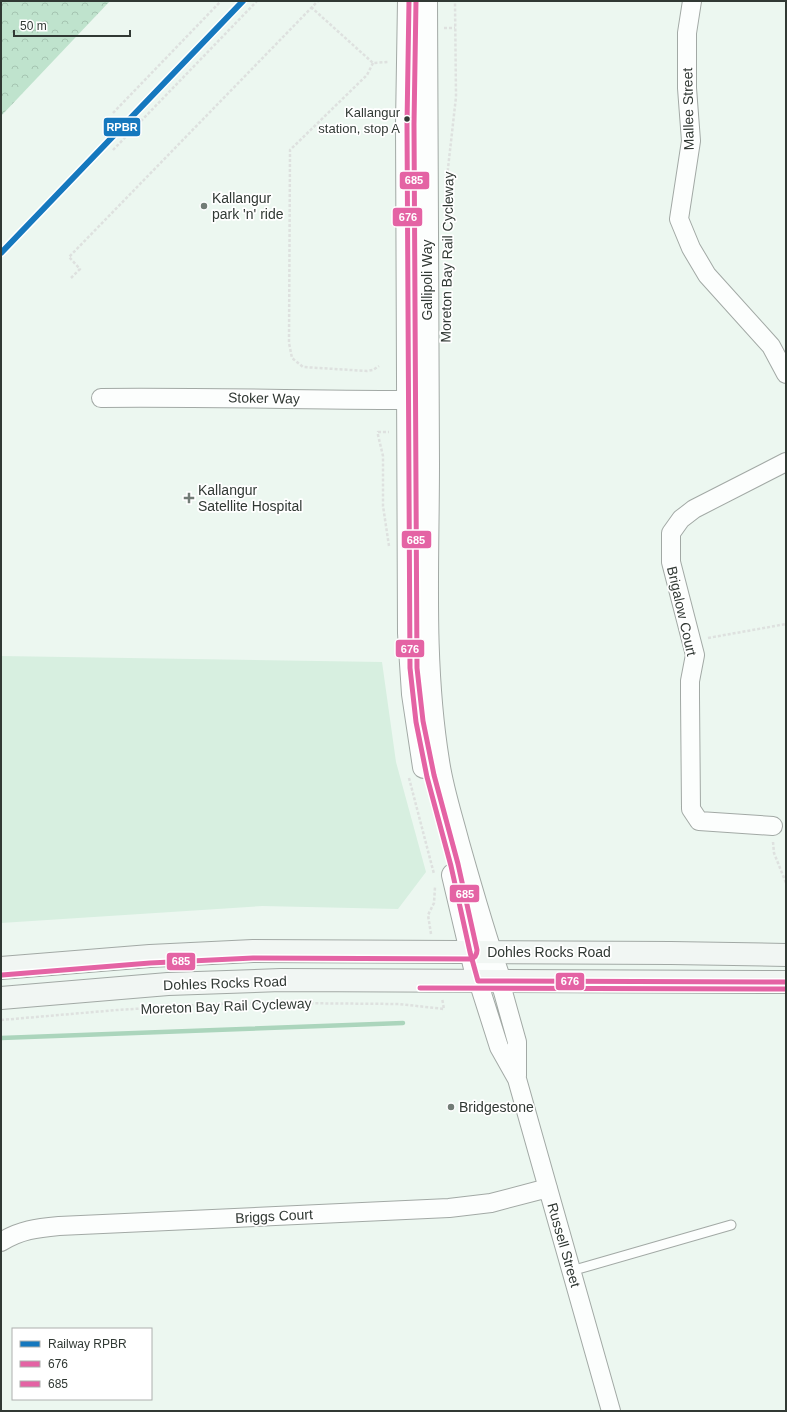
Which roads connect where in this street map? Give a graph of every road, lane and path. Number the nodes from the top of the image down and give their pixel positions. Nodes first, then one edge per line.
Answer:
1 (221, 1) edge
2 (257, 1) edge
3 (318, 1) edge
4 (409, 1) edge
5 (426, 1) edge
6 (455, 1) edge
7 (692, 1) edge
8 (311, 7) junction
9 (388, 62) dead end
10 (373, 63) junction
11 (114, 113) dead end
12 (113, 150) dead end
13 (446, 192) dead end
14 (71, 278) dead end
15 (378, 366) dead end
16 (786, 374) edge
17 (101, 398) dead end
18 (417, 400) junction
19 (786, 462) edge
20 (786, 624) edge
21 (692, 641) junction
22 (773, 826) joint
23 (786, 883) edge
24 (480, 952) junction
25 (786, 954) edge
26 (1, 968) edge
27 (489, 981) junction
28 (786, 982) edge
29 (1, 998) edge
30 (443, 1003) dead end
31 (1, 1020) edge
32 (548, 1188) junction
33 (731, 1225) dead end
34 (1, 1242) edge
35 (571, 1271) junction
36 (611, 1411) edge

1 - 11 path
2 - 12 path
3 - 8 path
4 - 18 street, Gallipoli Way
5 - 18 street, Gallipoli Way
6 - 13 path, Moreton Bay Rail Cycleway
7 - 16 street, Mallee Street
8 - 10 path
8 - 14 path
9 - 10 path
10 - 15 path
17 - 18 street, Stoker Way
18 - 24 street, Gallipoli Way
19 - 21 street, Brigalow Court
20 - 21 path
21 - 22 street, Brigalow Court
22 - 23 path
24 - 25 main road, Dohles Rocks Road
24 - 26 main road, Dohles Rocks Road
24 - 27 street, Gallipoli Way
27 - 28 main road, Dohles Rocks Road
27 - 29 main road, Dohles Rocks Road
27 - 32 street, Russell Street
30 - 31 path, Moreton Bay Rail Cycleway
32 - 34 street, Briggs Court
32 - 35 street, Russell Street
33 - 35 lane
35 - 36 street, Russell Street

